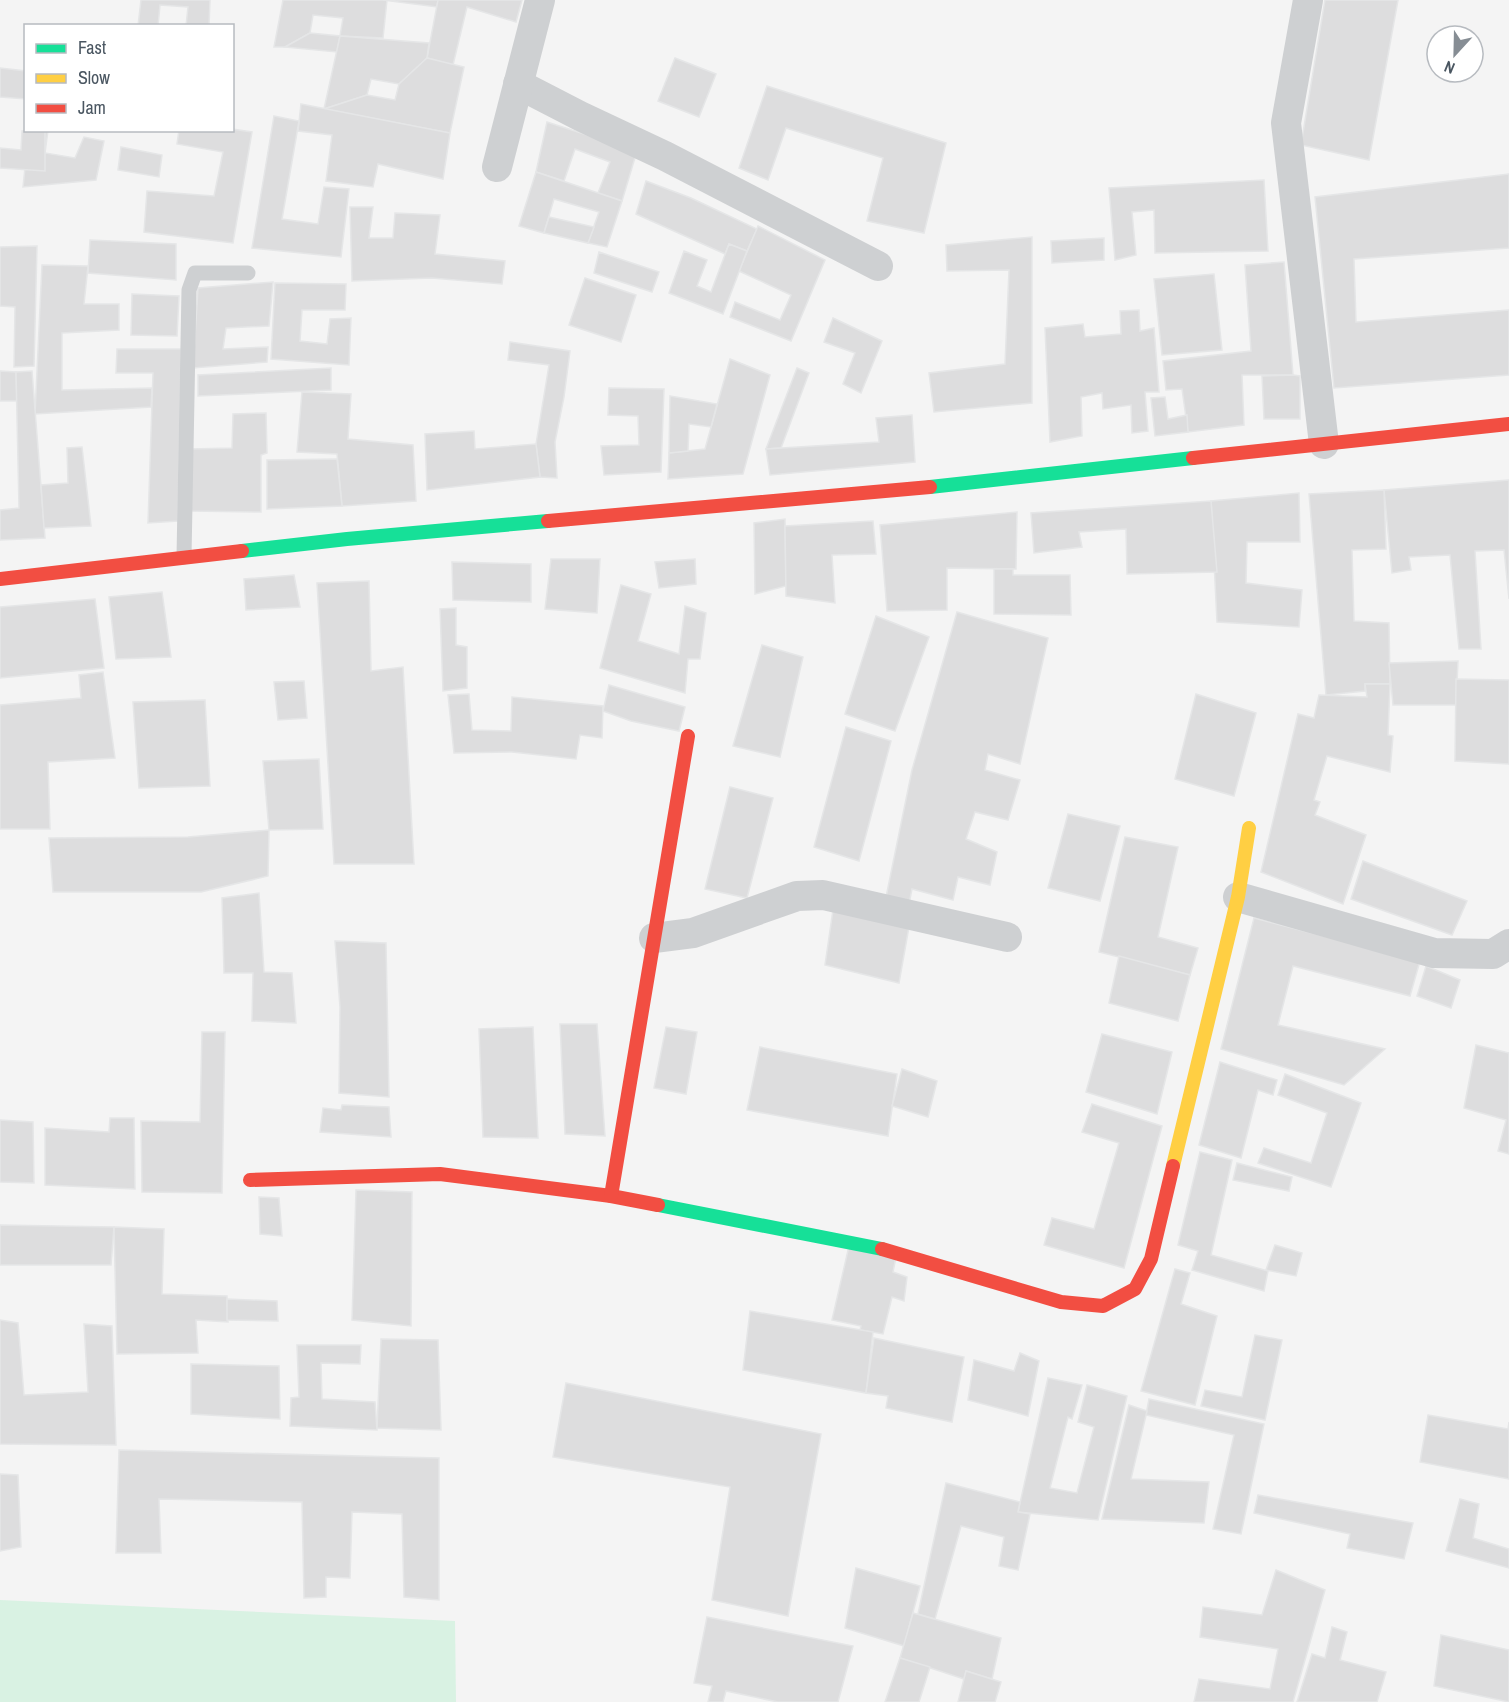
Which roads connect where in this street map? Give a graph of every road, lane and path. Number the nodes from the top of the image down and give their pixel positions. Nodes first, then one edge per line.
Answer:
1 (540, 0) edge
2 (1308, 0) edge
3 (518, 84) junction
4 (497, 167) dead end
5 (878, 266) dead end
6 (248, 273) dead end
7 (1509, 423) edge
8 (1324, 444) junction
9 (184, 557) junction
10 (0, 579) edge
11 (688, 736) dead end
12 (1250, 828) dead end
13 (1238, 897) junction
14 (1008, 937) dead end
15 (654, 938) junction
16 (1509, 944) edge
17 (250, 1180) dead end
18 (611, 1196) junction

1 - 3 street
2 - 8 street
3 - 4 street
3 - 5 street
6 - 9 lane
7 - 8 street
8 - 9 street
9 - 10 street
11 - 15 street
12 - 13 street
13 - 16 street
13 - 18 street
14 - 15 street
15 - 18 street
17 - 18 street

